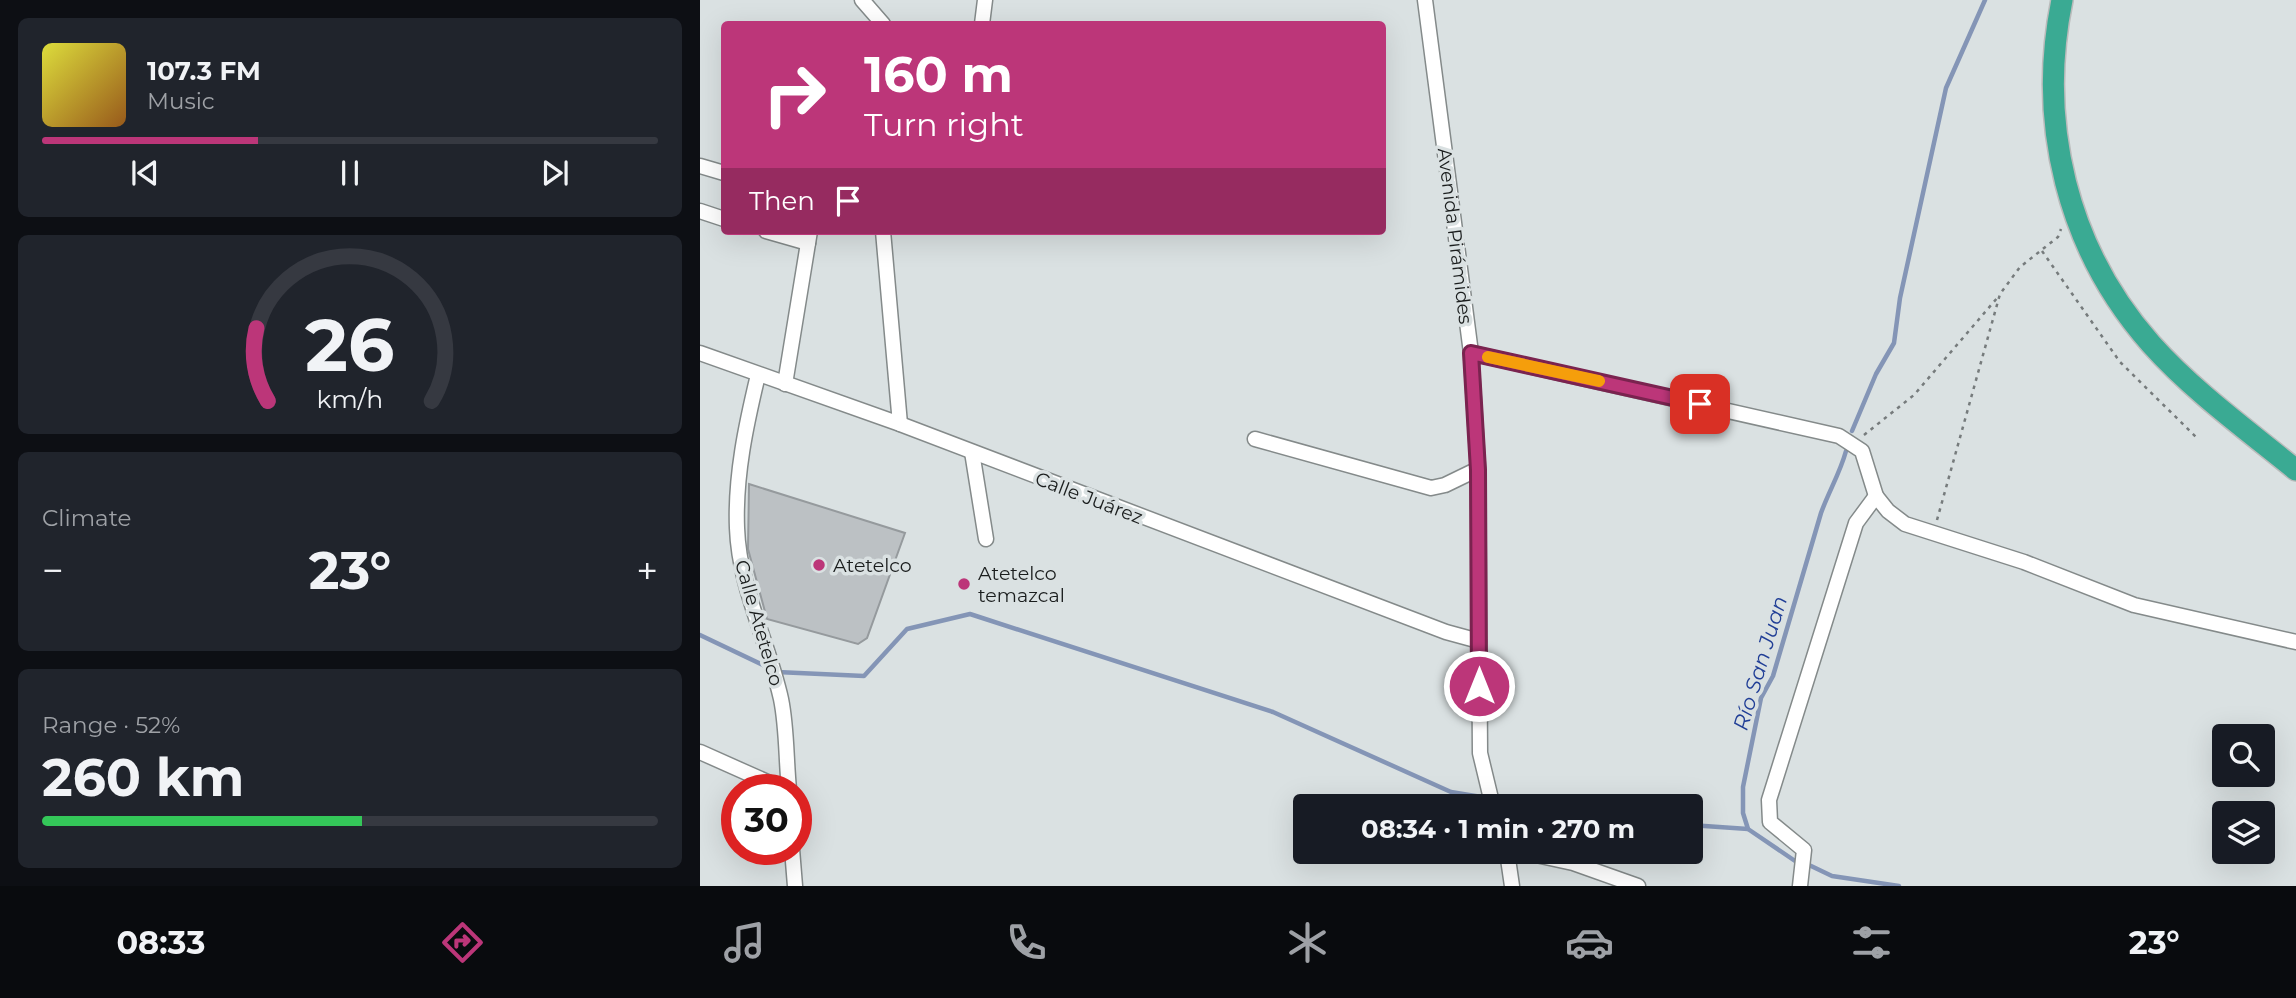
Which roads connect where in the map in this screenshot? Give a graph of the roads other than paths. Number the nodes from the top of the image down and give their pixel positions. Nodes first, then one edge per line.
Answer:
1 (862, 0) edge
2 (985, 0) edge
3 (1425, 0) edge
4 (2062, 0) edge
5 (880, 21) edge
6 (982, 21) edge
7 (700, 166) edge
8 (721, 172) edge
9 (700, 211) edge
10 (721, 218) edge
11 (883, 235) edge
12 (809, 237) edge
13 (700, 352) edge
14 (1471, 353) junction
15 (758, 375) junction
16 (785, 384) junction
17 (900, 424) junction
18 (1255, 439) dead end
19 (972, 452) junction
20 (1478, 470) junction
21 (2296, 470) edge
22 (1876, 496) junction
23 (986, 539) dead end
24 (1479, 641) junction
25 (2296, 642) edge
26 (700, 752) edge
27 (749, 774) edge
28 (788, 774) edge
29 (1490, 794) edge
30 (1509, 864) edge
31 (1576, 864) edge
32 (793, 865) edge
33 (795, 886) edge
34 (1512, 886) edge
35 (1638, 886) edge
36 (1800, 886) edge

1 - 5 street
2 - 6 street
3 - 14 street, Avenida Pirámides
4 - 21 highway
7 - 8 street
9 - 10 street
11 - 17 street
12 - 16 street
13 - 15 street, Calle Juárez
14 - 20 street, Avenida Pirámides
14 - 22 street
15 - 16 street, Calle Juárez
15 - 28 street, Calle Atetelco
16 - 17 street, Calle Juárez
17 - 19 street, Calle Juárez
18 - 20 street
19 - 23 street
19 - 24 street, Calle Juárez
20 - 24 street, Avenida Pirámides
22 - 25 street
22 - 36 street
24 - 29 street, Avenida Pirámides
26 - 27 street
30 - 34 street
31 - 35 street
32 - 33 street

